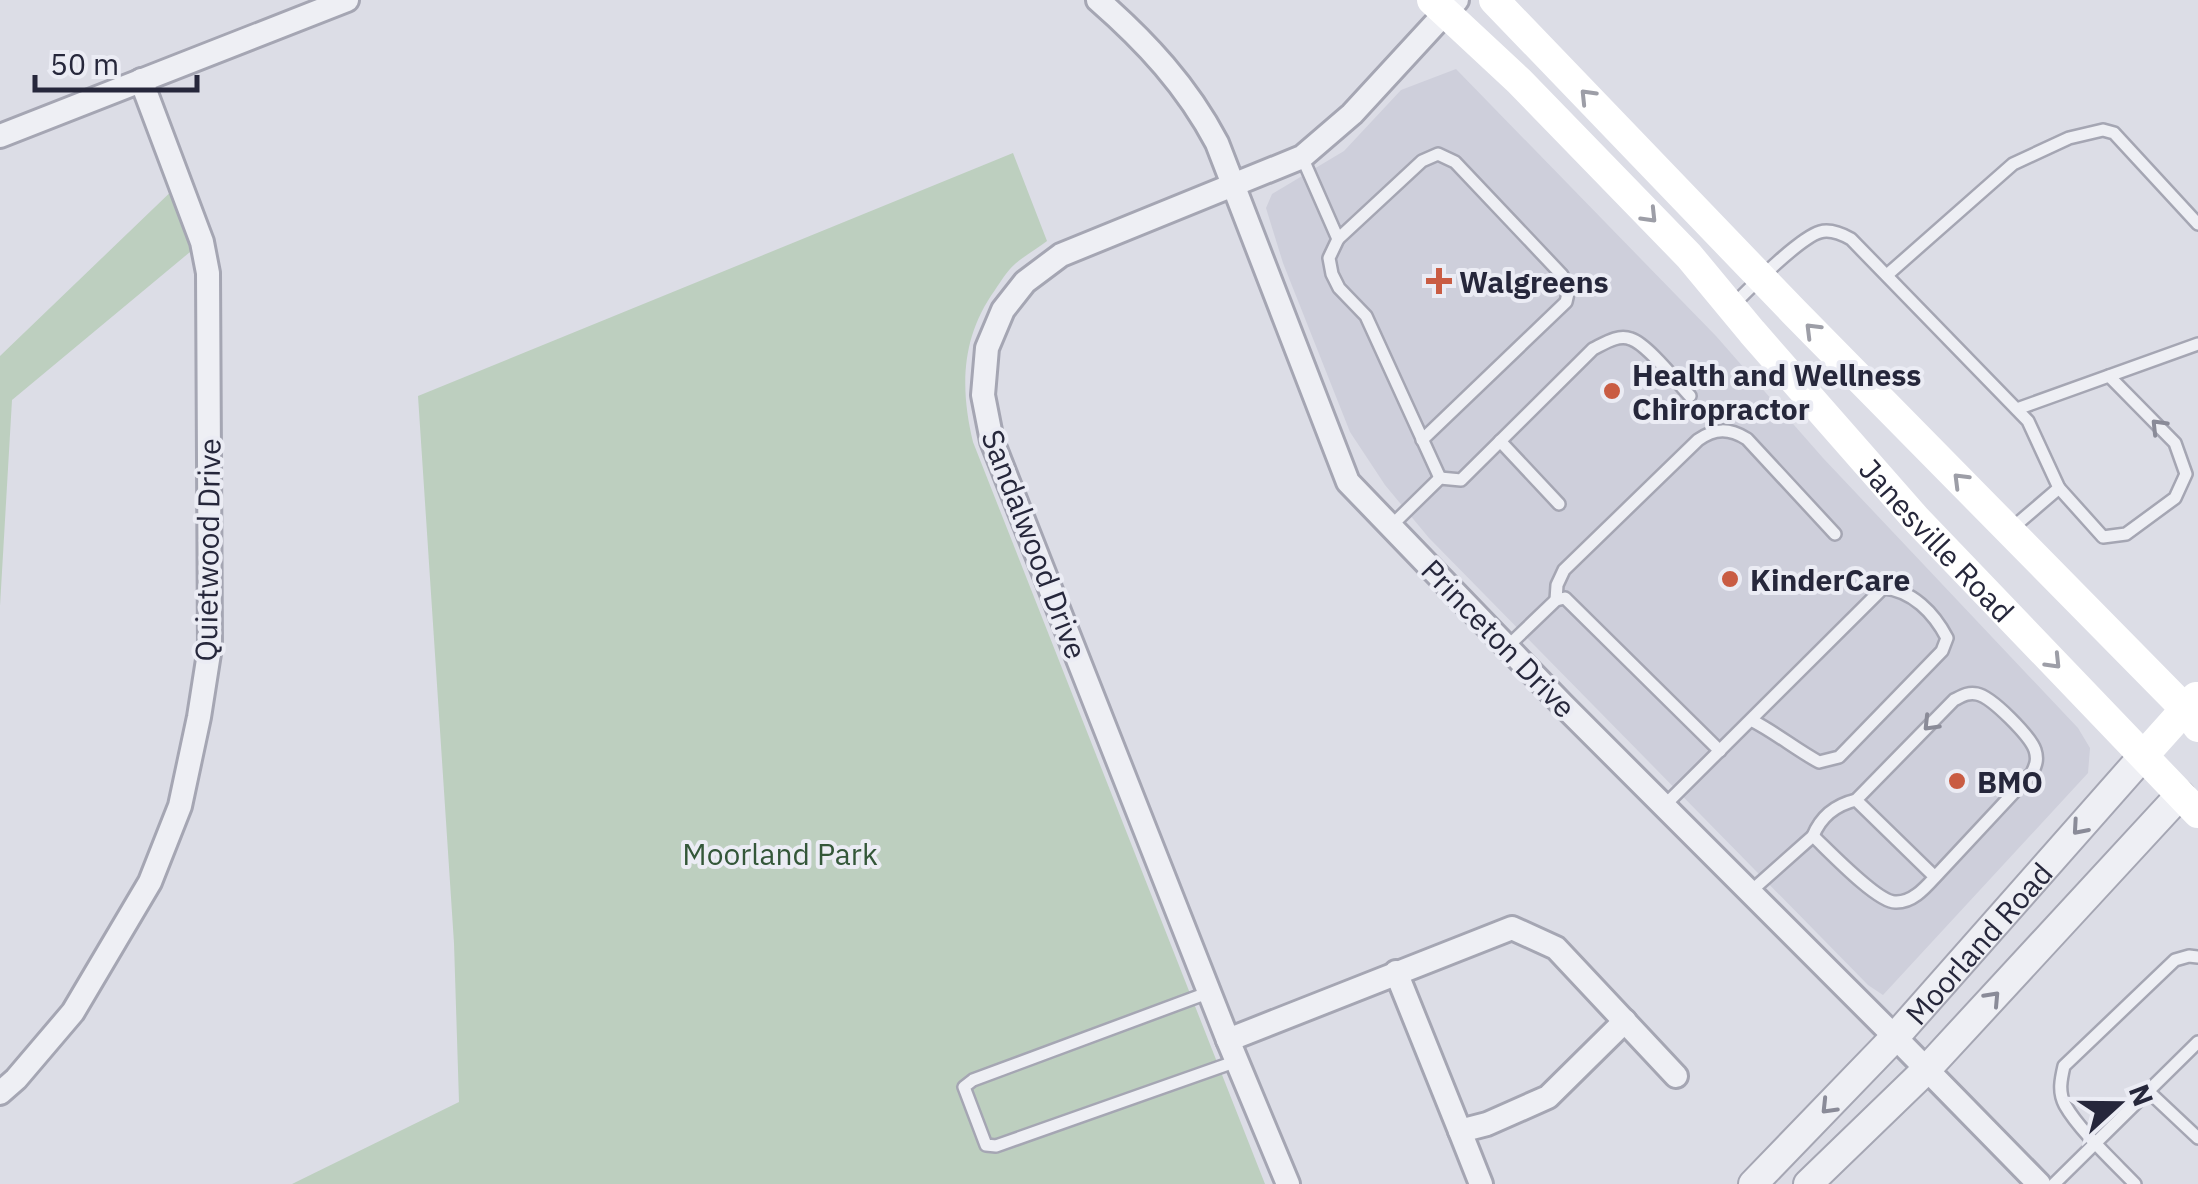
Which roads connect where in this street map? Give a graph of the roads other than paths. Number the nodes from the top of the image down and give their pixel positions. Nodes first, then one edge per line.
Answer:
1 (347, 0) edge
2 (1098, 0) edge
3 (1494, 0) edge
4 (1445, 4) edge
5 (141, 80) junction
6 (0, 136) edge
7 (1302, 157) junction
8 (1233, 186) junction
9 (2198, 224) edge
10 (1338, 239) junction
11 (1887, 275) junction
12 (1761, 278) junction
13 (1732, 306) junction
14 (2198, 344) edge
15 (2109, 376) junction
16 (1690, 396) dead end
17 (2017, 409) junction
18 (1422, 440) junction
19 (1500, 442) junction
20 (1440, 478) junction
21 (2059, 488) junction
22 (1558, 504) dead end
23 (1391, 526) junction
24 (2010, 531) junction
25 (1835, 534) dead end
26 (1556, 600) junction
27 (1507, 647) junction
28 (2194, 710) edge
29 (1751, 720) junction
30 (1720, 751) junction
31 (2144, 756) junction
32 (2192, 795) edge
33 (1856, 800) junction
34 (1664, 806) junction
35 (1813, 836) junction
36 (1935, 877) junction
37 (1750, 892) junction
38 (2198, 958) edge
39 (1396, 972) junction
40 (1210, 992) junction
41 (1625, 1021) junction
42 (1895, 1037) junction
43 (2198, 1042) edge
44 (1233, 1051) junction
45 (1927, 1069) junction
46 (1676, 1076) dead end
47 (2148, 1090) junction
48 (0, 1093) edge
49 (1460, 1131) junction
50 (2198, 1138) edge
51 (2096, 1143) junction
52 (1288, 1184) edge
53 (1481, 1184) edge
54 (1753, 1184) edge
55 (1808, 1184) edge
56 (2039, 1184) edge
57 (2054, 1184) edge
58 (2136, 1184) edge

1 - 5 street
2 - 8 street, Princeton Drive
12 -> 3 main road, Janesville Road
4 - 7 street, Sandalwood Drive
4 -> 13 main road, Janesville Road
5 - 6 street
5 - 48 street, Quietwood Drive
7 - 8 street, Sandalwood Drive
7 - 10 lane
8 - 23 street, Princeton Drive
8 - 40 street, Sandalwood Drive
9 - 11 lane
10 - 18 lane
10 - 18 lane
11 - 12 lane
11 - 17 lane
12 - 13 lane
24 -> 12 main road, Janesville Road
13 -> 31 main road, Janesville Road
14 - 15 lane
15 - 17 lane
21 -> 15 lane
16 - 19 lane
17 - 21 lane
18 - 20 lane
19 - 20 lane
19 - 22 lane
20 - 23 lane
21 - 24 lane
23 - 27 street, Princeton Drive
24 - 28 main road, Janesville Road
25 - 26 lane
26 - 27 lane
26 - 30 lane
27 - 34 street, Princeton Drive
28 - 31 main road, Moorland Road
29 - 29 lane
29 - 30 lane
30 - 34 lane
31 - 32 main road, Janesville Road
31 -> 42 street, Moorland Road
45 -> 32 street, Moorland Road
33 - 35 lane
33 - 36 lane
36 -> 33 lane
34 - 37 street, Princeton Drive
35 - 36 lane
35 - 37 lane
37 - 42 street, Princeton Drive
38 - 51 lane
39 - 41 street
39 - 44 street
39 - 49 street
40 - 44 street, Sandalwood Drive
40 - 44 lane
41 - 46 street
41 - 49 street
42 - 45 street, Princeton Drive
42 -> 54 street, Moorland Road
43 - 47 lane
44 - 52 street, Sandalwood Drive
45 - 55 street, Moorland Road
45 - 56 street, Princeton Drive
47 - 50 lane
47 - 51 lane
49 - 53 street
51 - 57 lane
51 - 58 lane

